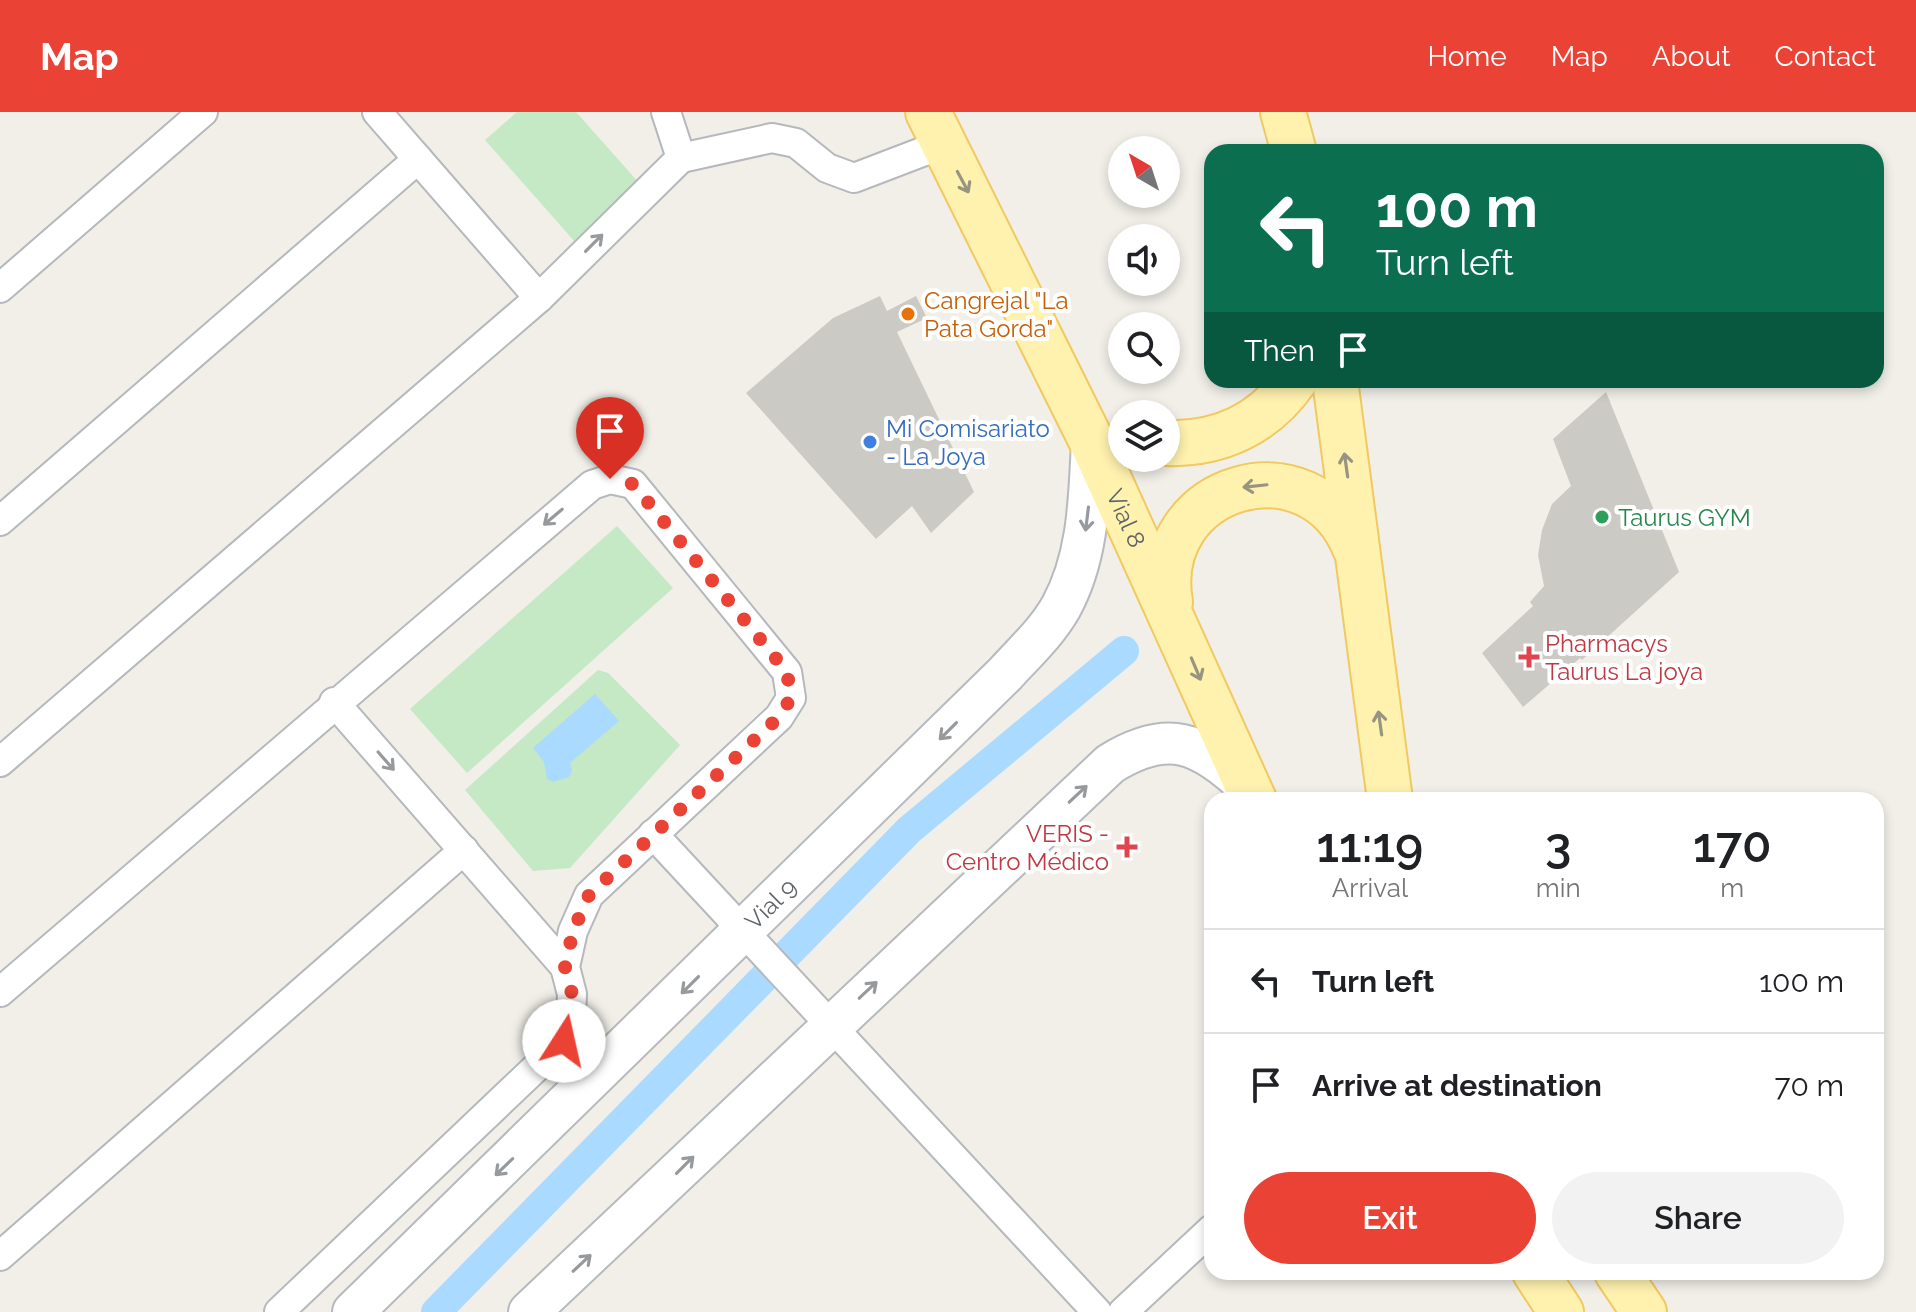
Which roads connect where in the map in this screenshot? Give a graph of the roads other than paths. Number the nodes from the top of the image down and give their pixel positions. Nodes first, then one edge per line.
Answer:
1 (203, 112) edge
2 (377, 112) edge
3 (666, 112) edge
4 (1283, 112) edge
5 (931, 123) edge
6 (1292, 144) edge
7 (681, 158) junction
8 (418, 159) junction
9 (0, 288) edge
10 (539, 298) junction
11 (1288, 388) edge
12 (1336, 388) edge
13 (1107, 436) edge
14 (1180, 442) edge
15 (0, 521) edge
16 (1357, 554) junction
17 (1177, 625) junction
18 (334, 702) junction
19 (0, 762) edge
20 (1249, 792) edge
21 (1250, 792) edge
22 (1389, 792) edge
23 (653, 834) junction
24 (464, 850) junction
25 (745, 931) junction
26 (565, 967) junction
27 (0, 992) edge
28 (832, 1023) junction
29 (1204, 1236) edge
30 (0, 1256) edge
31 (1540, 1280) edge
32 (1622, 1280) edge
33 (279, 1312) edge
34 (353, 1312) edge
35 (529, 1312) edge
36 (1097, 1312) edge
37 (1123, 1312) edge
38 (1561, 1312) edge
39 (1644, 1312) edge

1 - 9 street
2 - 8 street
3 - 7 street
4 - 6 main road
5 - 7 street
5 -> 13 main road
10 -> 7 street
8 - 10 street
8 - 15 street
10 - 19 street
11 - 14 main road
16 -> 12 main road
13 - 17 main road, Vial 8
13 -> 25 street, Vial 9
16 -> 17 main road
22 -> 16 main road
17 -> 21 main road, Vial 8
23 -> 18 street
18 -> 24 street
18 - 27 street
28 -> 20 street
23 - 25 street
23 - 26 street
24 - 26 street
24 - 30 street
25 - 28 street
25 -> 34 street, Vial 9
26 - 33 street
35 -> 28 street
28 - 36 street
29 - 37 street
31 - 38 main road
32 - 39 main road

